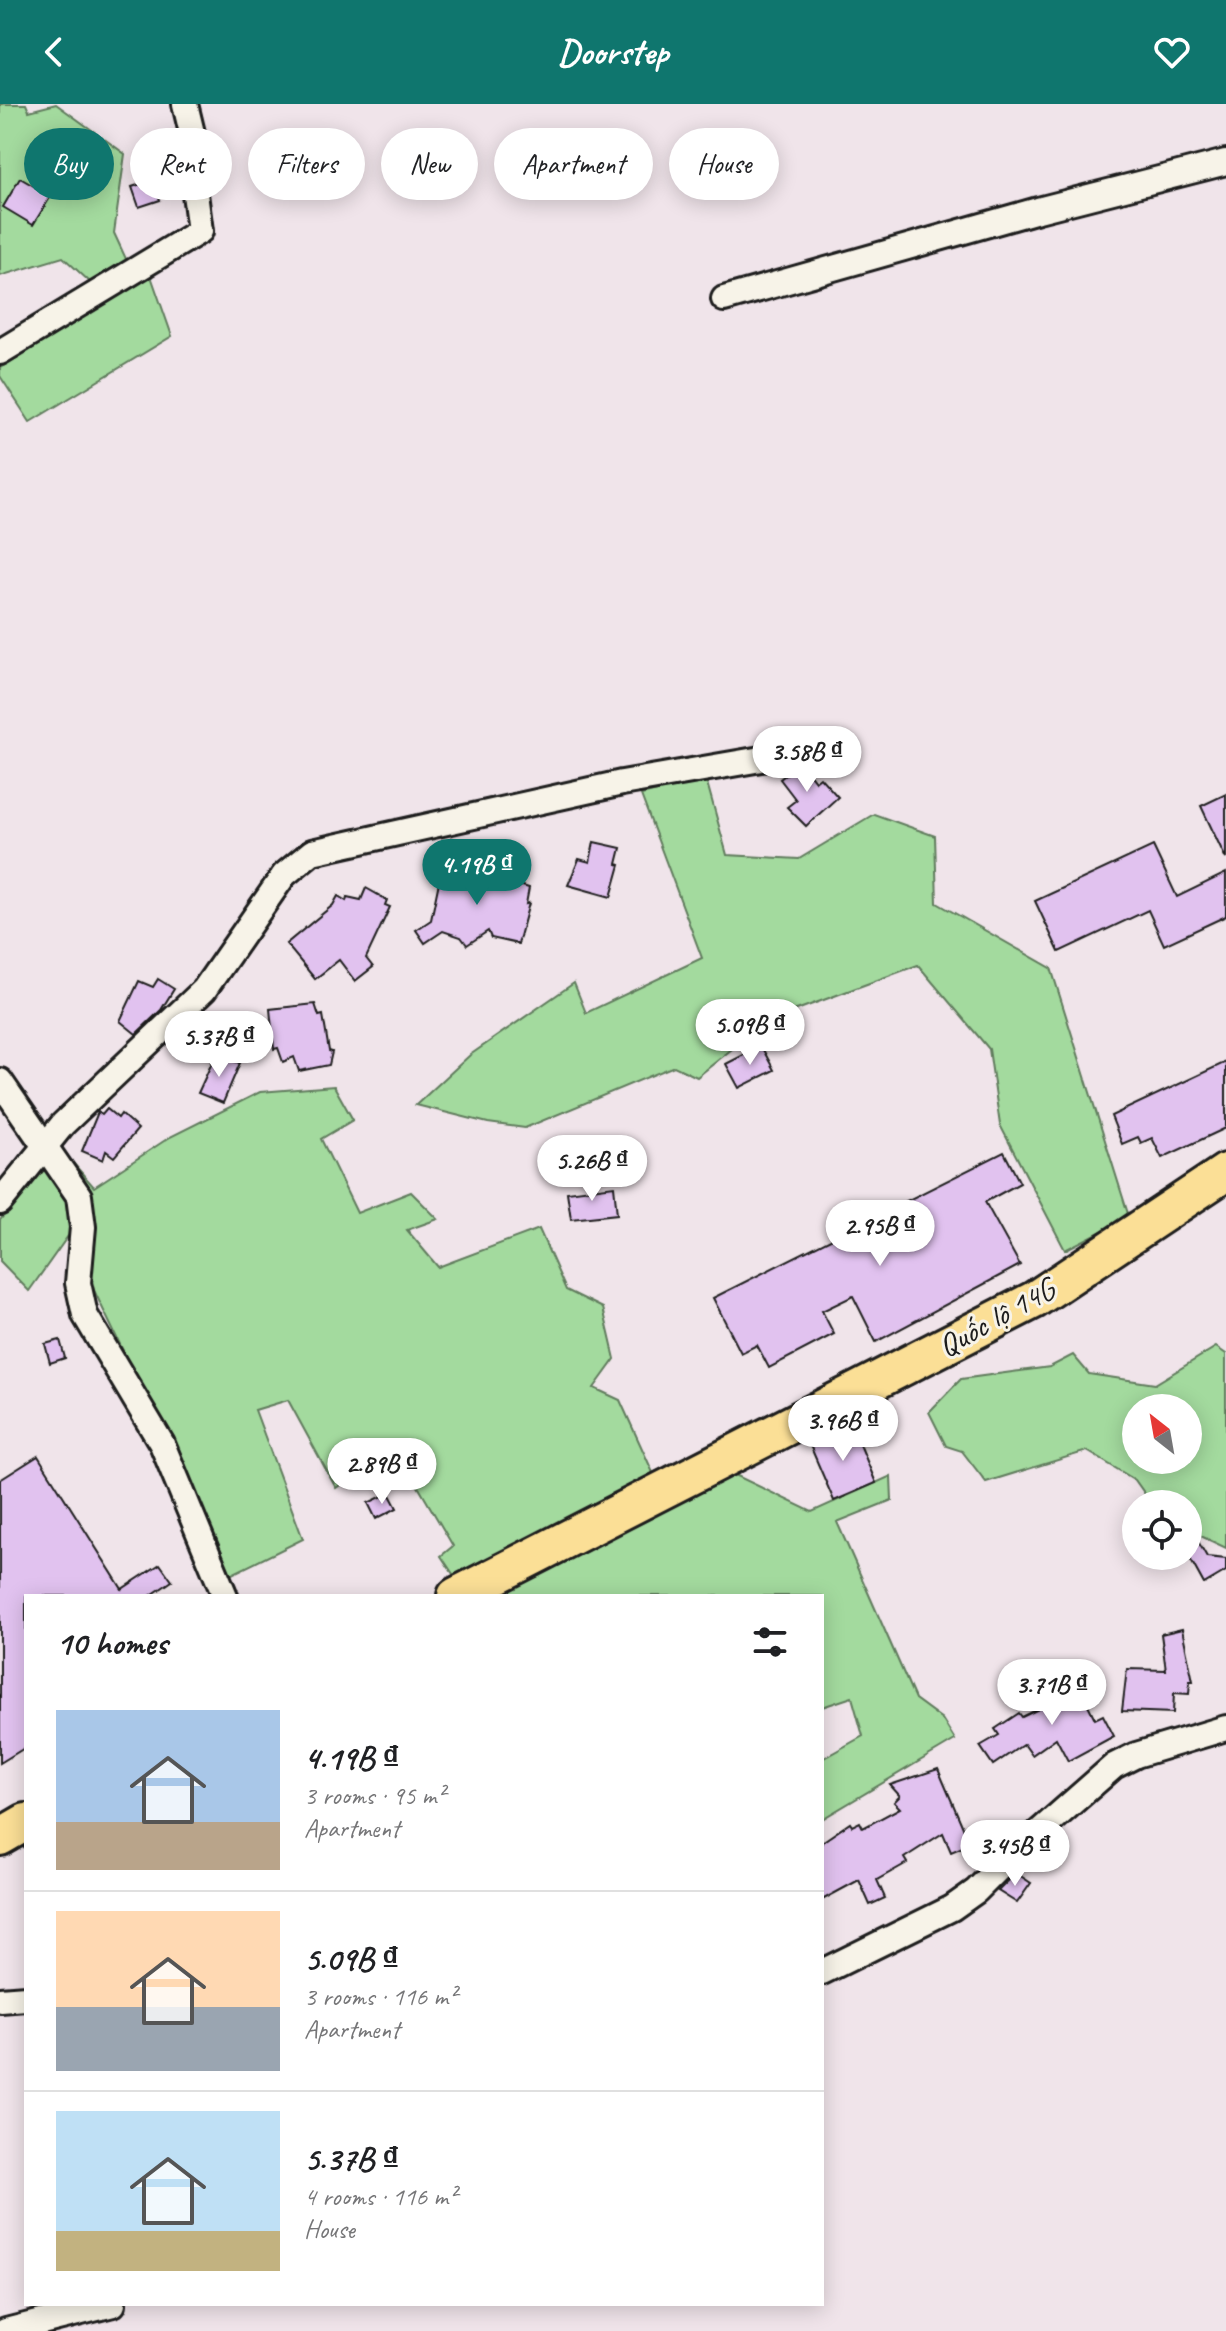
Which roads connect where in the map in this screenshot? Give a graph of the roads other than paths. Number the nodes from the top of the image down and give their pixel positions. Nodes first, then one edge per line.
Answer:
1 (185, 104) edge
2 (1226, 162) edge
3 (724, 299) dead end
4 (0, 352) edge
5 (767, 758) dead end
6 (0, 1081) edge
7 (45, 1145) junction
8 (1226, 1172) edge
9 (0, 1202) edge
10 (224, 1594) edge
11 (460, 1594) edge
12 (1226, 1728) edge
13 (24, 1823) edge
14 (0, 1837) edge
15 (824, 1971) edge
16 (24, 1998) edge
17 (0, 2000) edge
18 (105, 2306) edge
19 (6, 2331) edge

1 - 4 street
2 - 3 street
5 - 7 street
6 - 7 street
7 - 9 street
7 - 10 street
8 - 11 main road, Quốc lộ 14G
12 - 15 street
13 - 14 main road
16 - 17 street
18 - 19 street

